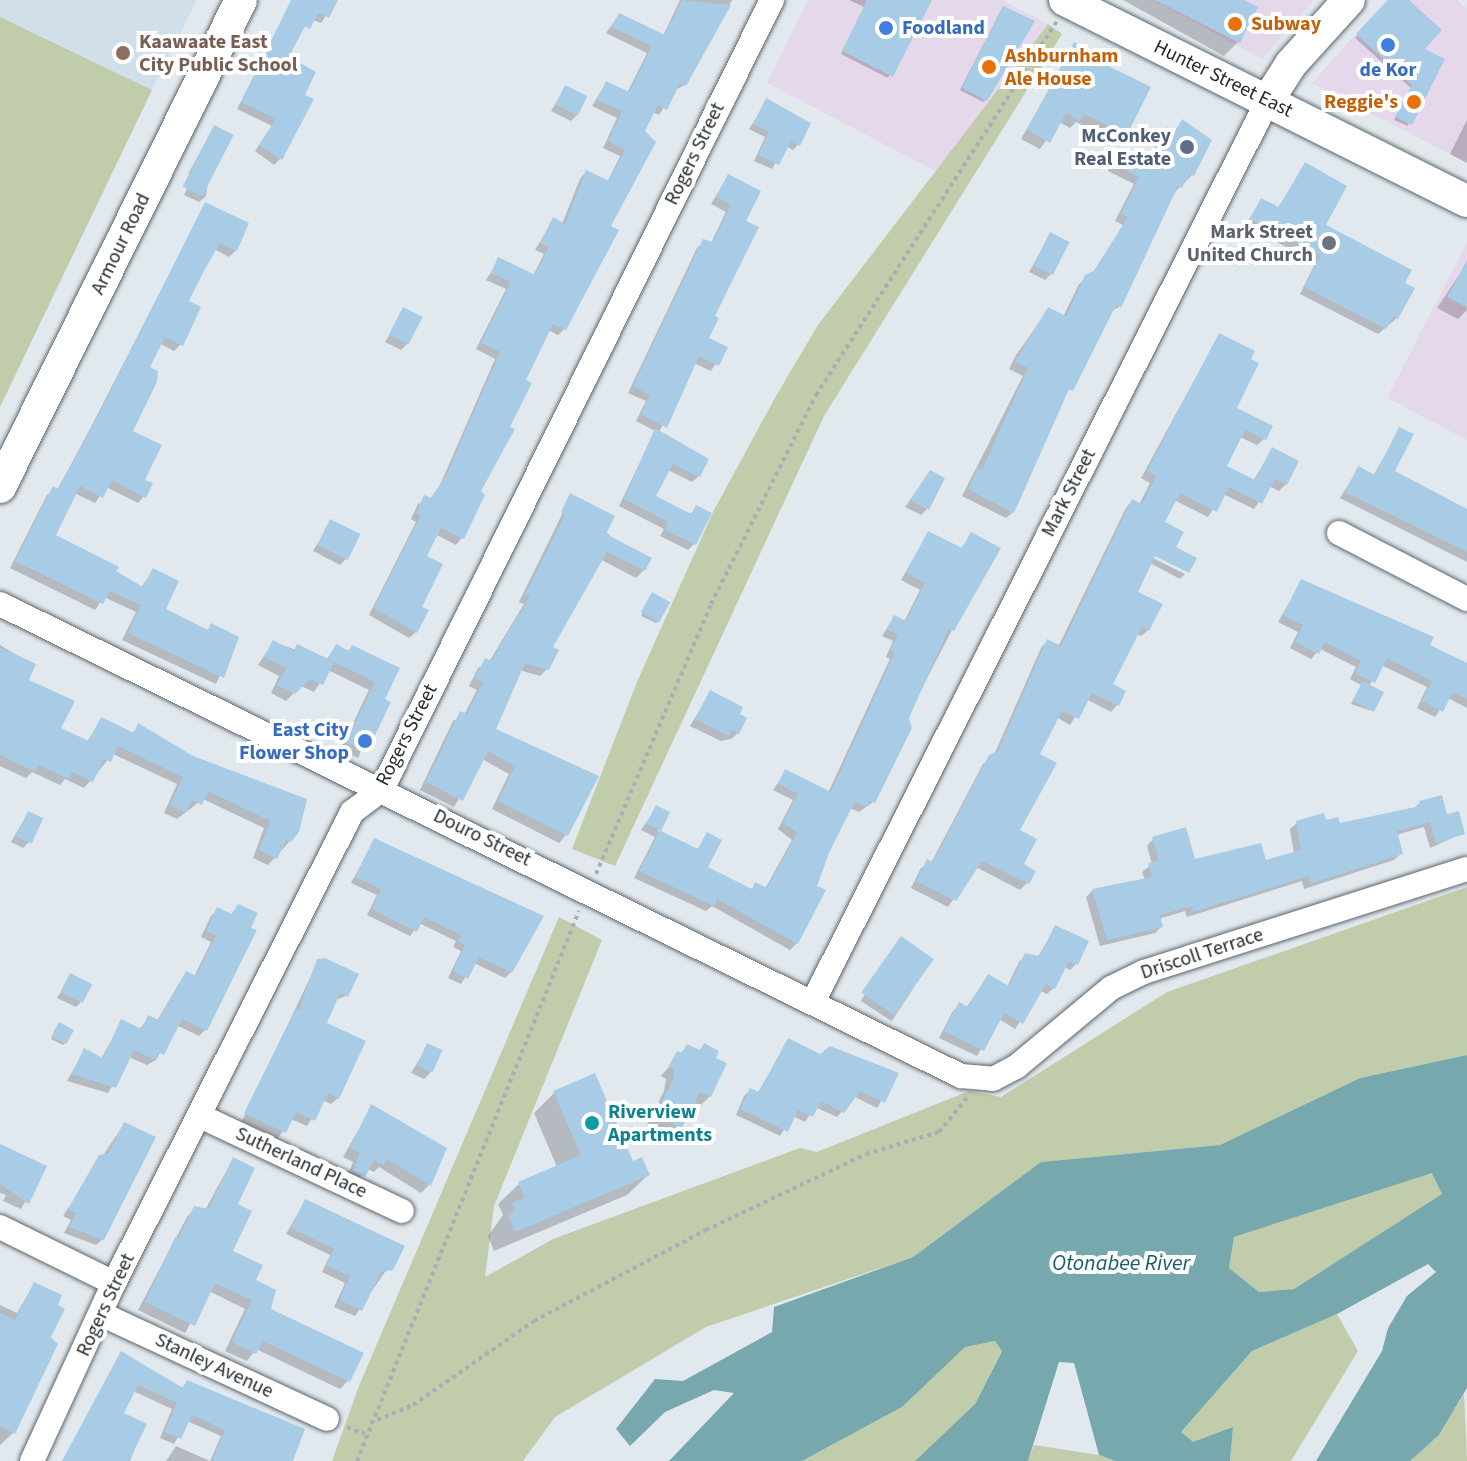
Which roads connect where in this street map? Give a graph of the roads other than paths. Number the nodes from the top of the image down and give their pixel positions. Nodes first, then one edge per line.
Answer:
1 (241, 0) edge
2 (772, 0) edge
3 (1349, 0) edge
4 (1067, 1) edge
5 (1268, 100) junction
6 (1467, 201) edge
7 (0, 487) edge
8 (1339, 533) dead end
9 (1467, 599) edge
10 (0, 604) edge
11 (382, 789) junction
12 (1467, 869) edge
13 (813, 1002) junction
14 (961, 1076) joint
15 (200, 1116) junction
16 (402, 1211) dead end
17 (0, 1227) edge
18 (114, 1283) junction
19 (101, 1314) junction
20 (327, 1419) dead end
21 (32, 1461) edge

1 - 7 main road, Armour Road
2 - 11 street, Rogers Street
3 - 5 main road, Mark Street
4 - 5 main road, Hunter Street East
5 - 6 main road, Hunter Street East
5 - 13 street, Mark Street
8 - 9 street
10 - 11 street, Douro Street
11 - 13 street, Douro Street
11 - 15 street, Rogers Street
12 - 14 street, Driscoll Terrace
13 - 14 street, Douro Street
15 - 16 street, Sutherland Place
15 - 18 street, Rogers Street
17 - 18 street
18 - 19 street, Rogers Street
19 - 20 street, Stanley Avenue
19 - 21 street, Rogers Street

